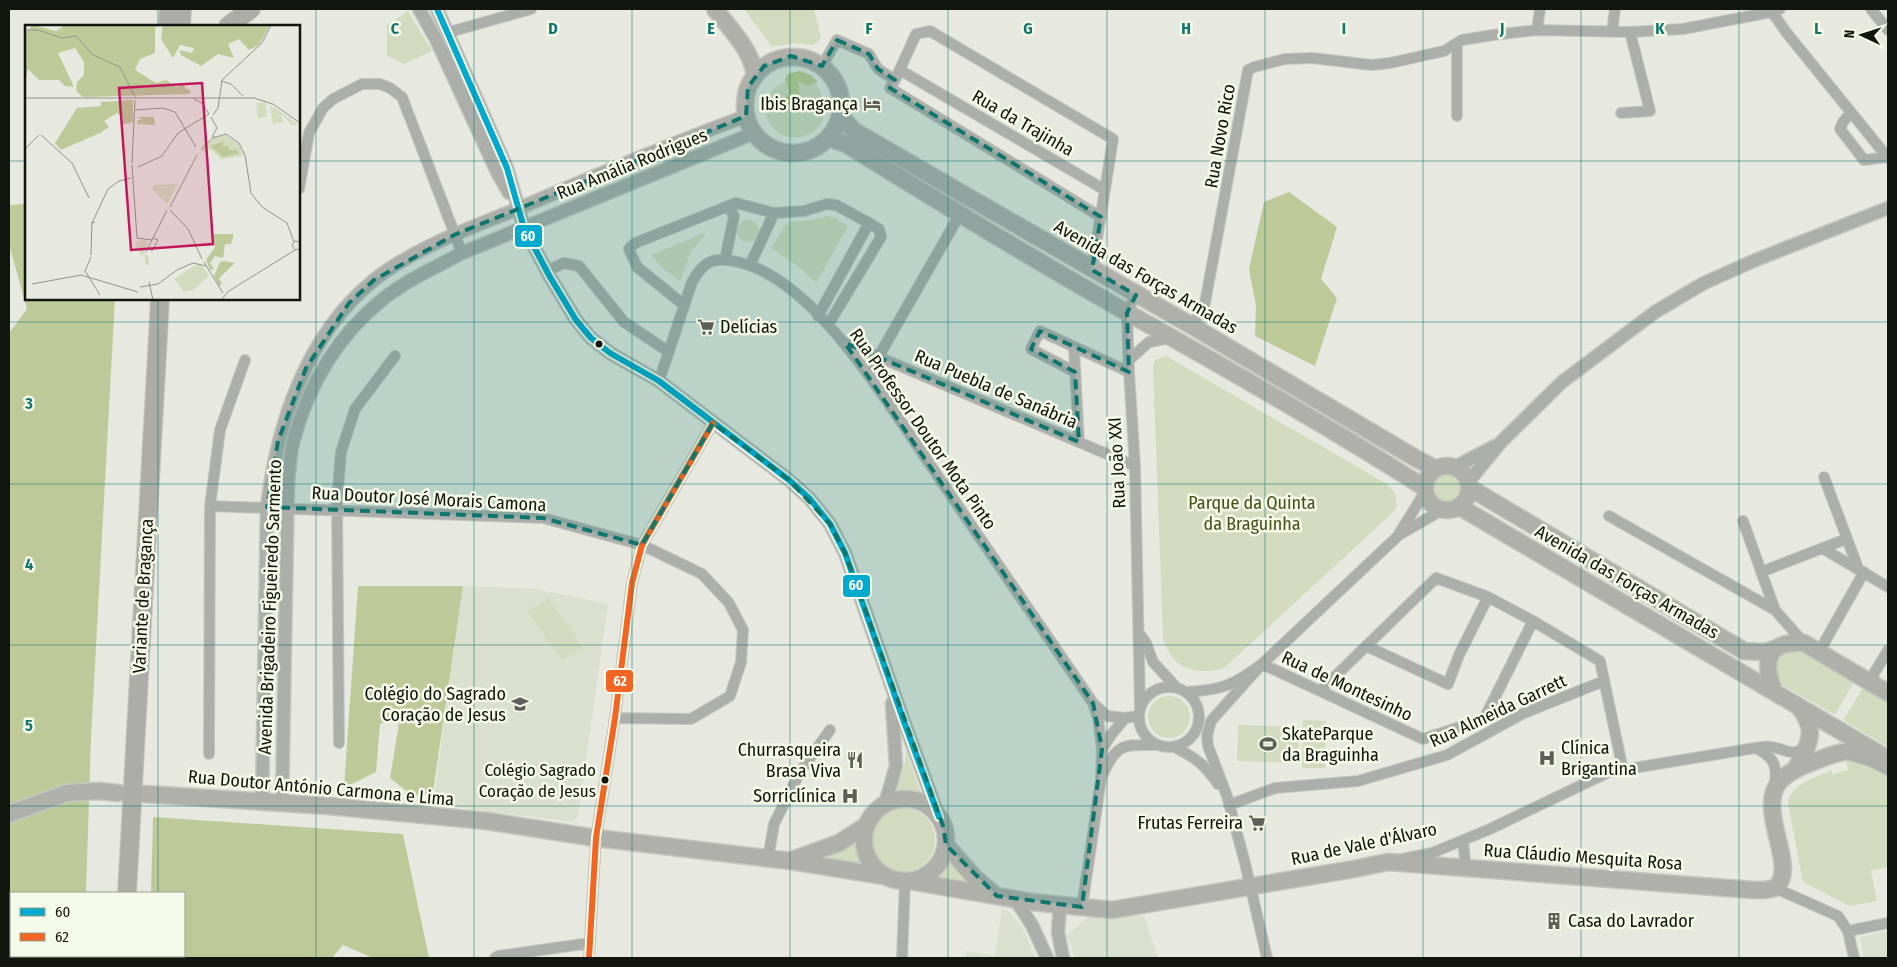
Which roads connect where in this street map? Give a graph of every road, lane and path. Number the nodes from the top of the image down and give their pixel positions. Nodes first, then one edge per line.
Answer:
1 (169, 9) edge
2 (182, 9) edge
3 (250, 9) edge
4 (419, 9) edge
5 (437, 9) edge
6 (531, 9) edge
7 (715, 9) edge
8 (727, 9) edge
9 (1540, 9) edge
10 (1615, 9) edge
11 (1871, 9) edge
12 (1774, 10) edge
13 (168, 25) edge
14 (181, 25) edge
15 (229, 25) edge
16 (1537, 30) junction
17 (1888, 30) edge
18 (1612, 32) junction
19 (1630, 32) junction
20 (446, 33) junction
21 (1457, 43) junction
22 (775, 60) junction
23 (822, 66) junction
24 (900, 70) junction
25 (754, 75) junction
26 (895, 80) junction
27 (1851, 112) junction
28 (1621, 113) dead end
29 (840, 115) junction
30 (746, 116) junction
31 (1456, 116) dead end
32 (754, 133) junction
33 (829, 138) junction
34 (1888, 158) edge
35 (300, 183) edge
36 (1105, 190) junction
37 (728, 206) junction
38 (518, 208) junction
39 (1888, 208) edge
40 (774, 213) junction
41 (960, 214) junction
42 (1100, 217) junction
43 (869, 223) junction
44 (524, 228) junction
45 (454, 235) junction
46 (462, 253) junction
47 (724, 260) junction
48 (750, 264) junction
49 (1092, 270) junction
50 (546, 271) junction
51 (1136, 296) junction
52 (160, 300) edge
53 (684, 305) junction
54 (1127, 312) junction
55 (818, 316) junction
56 (828, 325) junction
57 (1190, 325) junction
58 (1174, 338) junction
59 (845, 343) junction
60 (1074, 348) junction
61 (668, 352) junction
62 (395, 356) dead end
63 (878, 357) junction
64 (245, 360) dead end
65 (1129, 360) junction
66 (1075, 372) junction
67 (1129, 372) junction
68 (868, 375) junction
69 (659, 381) junction
70 (713, 423) junction
71 (1079, 442) junction
72 (1501, 442) junction
73 (1135, 466) junction
74 (1455, 467) junction
75 (1436, 469) junction
76 (1824, 477) dead end
77 (1469, 485) junction
78 (1425, 490) junction
79 (210, 506) junction
80 (267, 507) junction
81 (1460, 507) junction
82 (287, 508) junction
83 (337, 510) junction
84 (1442, 510) junction
85 (1609, 516) dead end
86 (1743, 521) dead end
87 (1399, 535) junction
88 (1846, 538) junction
89 (642, 545) junction
90 (1822, 548) junction
91 (1860, 570) junction
92 (1761, 572) junction
93 (1888, 588) edge
94 (1488, 597) junction
95 (1775, 610) junction
96 (1533, 621) junction
97 (1139, 632) junction
98 (1804, 643) junction
99 (1366, 646) junction
100 (1777, 648) junction
101 (1888, 650) edge
102 (1819, 652) junction
103 (1262, 664) junction
104 (1604, 681) junction
105 (1869, 682) junction
106 (1176, 687) junction
107 (892, 688) junction
108 (1320, 691) junction
109 (1774, 691) junction
110 (1188, 692) junction
111 (1888, 693) edge
112 (1093, 704) junction
113 (1799, 706) junction
114 (1139, 711) junction
115 (615, 718) junction
116 (1098, 718) junction
117 (1126, 718) junction
118 (1211, 721) junction
119 (830, 730) dead end
120 (1195, 733) junction
121 (1111, 735) junction
122 (339, 743) dead end
123 (1132, 745) junction
124 (1158, 745) junction
125 (1174, 747) junction
126 (1808, 747) junction
127 (1755, 748) junction
128 (1102, 749) junction
129 (1873, 750) junction
130 (209, 754) dead end
131 (1768, 754) junction
132 (1832, 754) junction
133 (1888, 759) edge
134 (1796, 768) junction
135 (1622, 770) junction
136 (1888, 770) edge
137 (1100, 779) junction
138 (118, 793) dead end
139 (145, 794) dead end
140 (1774, 794) junction
141 (1228, 800) junction
142 (262, 802) junction
143 (282, 803) junction
144 (886, 804) junction
145 (9, 814) edge
146 (939, 817) junction
147 (867, 825) junction
148 (596, 838) junction
149 (1463, 840) junction
150 (946, 845) junction
151 (768, 858) junction
152 (791, 861) junction
153 (1388, 862) junction
154 (1471, 869) junction
155 (1784, 869) junction
156 (884, 876) junction
157 (908, 881) junction
158 (1251, 887) junction
159 (1775, 888) junction
160 (127, 892) edge
161 (997, 896) junction
162 (1015, 899) junction
163 (1805, 901) junction
164 (1060, 905) junction
165 (1082, 907) junction
166 (1888, 923) edge
167 (1848, 931) junction
168 (590, 943) junction
169 (495, 958) edge
170 (589, 958) edge
171 (902, 958) edge
172 (1047, 958) edge
173 (1063, 958) edge
174 (1267, 958) edge
175 (1854, 958) edge

1 - 13 highway
2 - 14 highway
3 - 15 highway
4 - 38 street
5 - 20 street
6 - 20 street
7 - 25 main road
8 - 22 main road
9 - 16 street
10 - 18 street
11 - 17 street
12 - 19 street, Rua Novo Rico
12 - 27 street
16 - 18 street, Rua Novo Rico
16 - 21 street, Rua Novo Rico
18 - 19 street, Rua Novo Rico
19 - 28 street
20 - 38 street
21 - 31 street
21 - 57 street, Rua Novo Rico
22 - 23 main road
22 - 25 main road
23 - 26 street
23 - 29 main road
24 - 26 street
24 - 36 street, Rua da Trajinha
24 - 36 street
25 - 30 main road
26 - 42 street
27 - 34 street
27 - 34 street
29 - 33 main road
29 - 49 main road, Avenida das Forças Armadas
30 - 32 main road
30 - 38 street, Rua Amália Rodrigues
32 - 33 main road
32 - 44 street, Rua Amália Rodrigues
33 - 41 main road
35 - 45 street
36 - 42 street
37 - 40 street
37 - 47 street
37 - 53 street
38 - 44 street
38 - 45 street, Avenida Brigadeiro Figueiredo Sarmento
39 - 72 street
40 - 43 street
40 - 48 street
41 - 54 main road
41 - 63 street
42 - 49 street
43 - 55 street
43 - 56 street
44 - 46 street, Avenida Brigadeiro Figueiredo Sarmento
44 - 50 street
45 - 46 street
45 - 80 street, Avenida Brigadeiro Figueiredo Sarmento
46 - 82 street, Avenida Brigadeiro Figueiredo Sarmento
47 - 48 street, Rua Professor Doutor Mota Pinto
47 - 53 street, Rua Professor Doutor Mota Pinto
48 - 55 street, Rua Professor Doutor Mota Pinto
49 - 51 main road, Avenida das Forças Armadas
50 - 61 street
50 - 69 street
51 - 54 street
51 - 57 main road, Avenida das Forças Armadas
52 - 160 highway, Variante de Bragança
53 - 61 street, Rua Professor Doutor Mota Pinto
54 - 57 main road
54 - 58 main road
54 - 65 street, Rua João XXI
55 - 56 street, Rua Professor Doutor Mota Pinto
56 - 59 street, Rua Professor Doutor Mota Pinto
57 - 75 main road, Avenida das Forças Armadas
58 - 65 street
58 - 78 main road
59 - 63 street, Rua Puebla de Sanábria
59 - 68 street, Rua Professor Doutor Mota Pinto
60 - 66 street
60 - 66 street
60 - 67 street
61 - 69 street, Rua Professor Doutor Mota Pinto
62 - 83 street
63 - 68 street
63 - 71 street, Rua Puebla de Sanábria
64 - 79 street
65 - 67 street, Rua João XXI
66 - 71 street
67 - 73 street, Rua João XXI
68 - 112 street, Rua Professor Doutor Mota Pinto
69 - 70 street
70 - 89 street
70 - 107 street
71 - 73 street, Rua Puebla de Sanábria
72 - 74 street
72 - 77 street
73 - 97 street, Rua João XXI
74 - 75 main road
74 - 77 main road, Avenida das Forças Armadas
75 - 78 main road
76 - 88 street
77 - 81 main road
77 - 100 main road, Avenida das Forças Armadas
78 - 84 main road
78 - 87 street
79 - 80 street, Rua Doutor José Morais Camona
79 - 130 street
80 - 82 street, Rua Doutor José Morais Camona
80 - 142 street, Avenida Brigadeiro Figueiredo Sarmento
81 - 84 main road
81 - 109 main road, Avenida das Forças Armadas
82 - 83 street, Rua Doutor José Morais Camona
82 - 143 street, Avenida Brigadeiro Figueiredo Sarmento
83 - 89 street, Rua Doutor José Morais Camona
83 - 122 street
84 - 87 street
85 - 95 street
86 - 92 street
87 - 103 street
88 - 90 street
88 - 91 street
89 - 115 street
89 - 115 street, Rua Doutor José Morais Camona
90 - 91 street
90 - 92 street
91 - 93 street
91 - 102 street
92 - 95 street
94 - 96 street
94 - 99 street
94 - 99 street
95 - 98 street
96 - 104 street
96 - 108 street, Rua de Montesinho
97 - 106 street, Rua João XXI
97 - 114 street, Rua João XXI
98 - 100 main road, Avenida das Forças Armadas
98 - 102 main road
99 - 108 street
100 - 109 main road
101 - 105 street
102 - 105 main road
103 - 108 street, Rua de Montesinho
103 - 110 street
103 - 118 street
104 - 135 street
104 - 141 street, Rua Almeida Garrett
105 - 111 main road
106 - 110 street
106 - 114 street
107 - 144 street
107 - 146 street
109 - 113 main road, Avenida das Forças Armadas
110 - 120 street
112 - 116 street, Rua Professor Doutor Mota Pinto
112 - 117 street, Rua Professor Doutor Mota Pinto
113 - 126 main road
113 - 129 main road, Avenida das Forças Armadas
114 - 117 street
114 - 124 street
115 - 148 street
116 - 121 street, Rua Professor Doutor Mota Pinto
116 - 128 street, Rua Professor Doutor Mota Pinto
117 - 121 street
118 - 120 street
118 - 141 street
119 - 151 street
120 - 125 street
121 - 123 street, Rua Professor Doutor Mota Pinto
121 - 128 street
123 - 124 street
123 - 137 street
124 - 125 street
125 - 141 street
126 - 127 street, Rua de Vale d'Álvaro
126 - 134 main road
127 - 131 street
127 - 135 street, Rua de Vale d'Álvaro
128 - 137 street, Rua Professor Doutor Mota Pinto
129 - 132 main road
129 - 133 main road, Avenida das Forças Armadas
131 - 134 street
131 - 140 street
132 - 134 main road
132 - 136 street
134 - 140 main road
135 - 149 street, Rua de Vale d'Álvaro
137 - 165 street, Rua Professor Doutor Mota Pinto
138 - 145 main road
139 - 142 main road, Rua Doutor António Carmona e Lima
140 - 155 main road
141 - 158 street
142 - 143 main road, Rua Doutor António Carmona e Lima
143 - 148 main road, Rua Doutor António Carmona e Lima
144 - 146 main road
144 - 147 main road
146 - 150 main road
147 - 152 main road, Rua Doutor António Carmona e Lima
147 - 156 main road
148 - 151 main road, Rua Doutor António Carmona e Lima
148 - 168 street
149 - 153 street, Rua de Vale d'Álvaro
149 - 154 street
150 - 157 main road
150 - 161 main road
151 - 152 main road, Rua Doutor António Carmona e Lima
152 - 156 main road, Rua Doutor António Carmona e Lima
153 - 154 main road, Rua Cláudio Mesquita Rosa
153 - 158 main road, Rua de Vale d'Álvaro
154 - 159 main road, Rua Cláudio Mesquita Rosa
155 - 159 main road
155 - 163 street
156 - 157 main road
157 - 161 main road, Rua de Vale d'Álvaro
157 - 171 street
158 - 165 main road, Rua de Vale d'Álvaro
158 - 174 street
159 - 163 street
161 - 162 main road, Rua de Vale d'Álvaro
162 - 164 main road, Rua de Vale d'Álvaro
162 - 172 street
163 - 167 street
164 - 165 main road, Rua de Vale d'Álvaro
164 - 173 street
166 - 167 street
167 - 175 street
168 - 169 street
168 - 170 street

